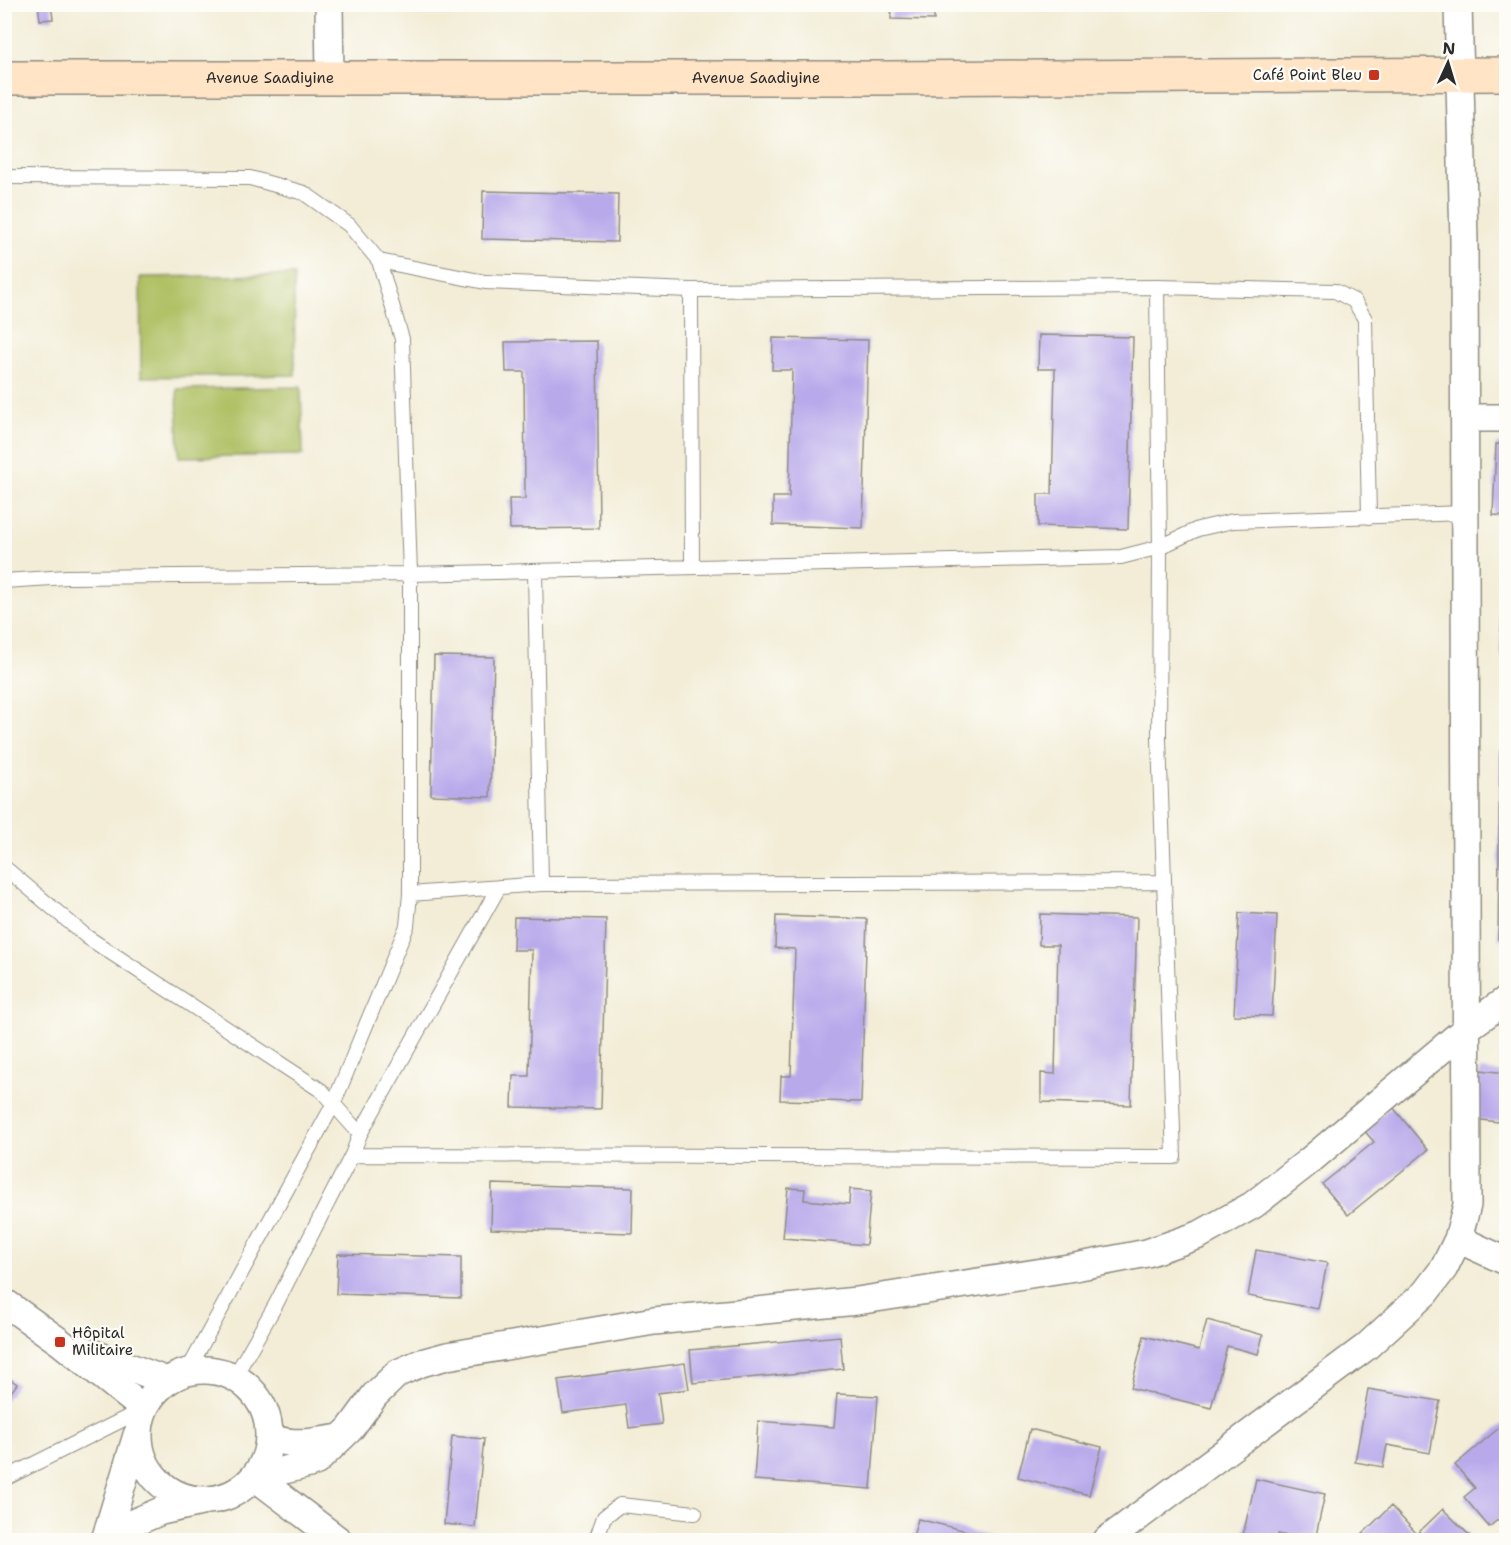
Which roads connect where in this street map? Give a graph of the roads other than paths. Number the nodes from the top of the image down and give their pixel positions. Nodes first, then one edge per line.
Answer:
1 (329, 4) edge
2 (1458, 4) edge
3 (1461, 74) junction
4 (1506, 74) edge
5 (4, 78) edge
6 (330, 79) junction
7 (4, 177) edge
8 (379, 261) junction
9 (1157, 287) junction
10 (691, 290) junction
11 (1466, 417) junction
12 (1506, 418) edge
13 (1466, 513) junction
14 (1369, 517) junction
15 (1160, 547) junction
16 (692, 567) junction
17 (535, 571) junction
18 (410, 574) junction
19 (4, 581) edge
20 (4, 867) edge
21 (1164, 882) junction
22 (541, 884) junction
23 (499, 887) junction
24 (410, 894) junction
25 (1506, 1000) edge
26 (1467, 1028) junction
27 (333, 1105) junction
28 (360, 1134) junction
29 (352, 1155) junction
30 (1458, 1239) junction
31 (1506, 1261) edge
32 (4, 1302) edge
33 (60, 1342) junction
34 (177, 1376) junction
35 (235, 1376) junction
36 (141, 1419) junction
37 (270, 1434) junction
38 (339, 1438) junction
39 (255, 1477) junction
40 (4, 1479) edge
41 (213, 1500) junction
42 (695, 1513) dead end
43 (105, 1540) edge
44 (338, 1540) edge
45 (596, 1540) edge
46 (1107, 1540) edge

1 - 6 street
2 - 3 street
3 - 4 main road, Avenue Saadiyine
3 - 6 main road, Avenue Saadiyine
3 - 11 street
5 - 6 main road, Avenue Saadiyine
7 - 8 lane
8 - 10 lane
8 - 18 lane
9 - 10 lane
9 - 14 lane
9 - 15 lane
10 - 16 lane
11 - 12 street
11 - 13 street
13 - 14 lane
13 - 26 street
14 - 15 lane
15 - 16 lane
15 - 21 lane
16 - 17 lane
17 - 18 lane
17 - 22 lane
18 - 19 lane
18 - 24 lane
20 - 27 lane
21 - 22 lane
21 - 29 lane
22 - 23 lane
23 - 24 lane
23 - 28 lane
24 - 27 lane
25 - 26 street
26 - 30 street
26 - 38 street
27 - 28 lane
27 - 34 lane
28 - 29 lane
29 - 35 lane
30 - 31 street
30 - 46 street
32 - 33 street
33 - 34 street
33 - 36 street
34 - 35 street
34 - 36 street
35 - 37 street
36 - 40 lane
36 - 41 street
36 - 43 street
37 - 38 street
37 - 39 street
38 - 39 street
39 - 41 street
39 - 44 street
41 - 43 street
42 - 45 lane

